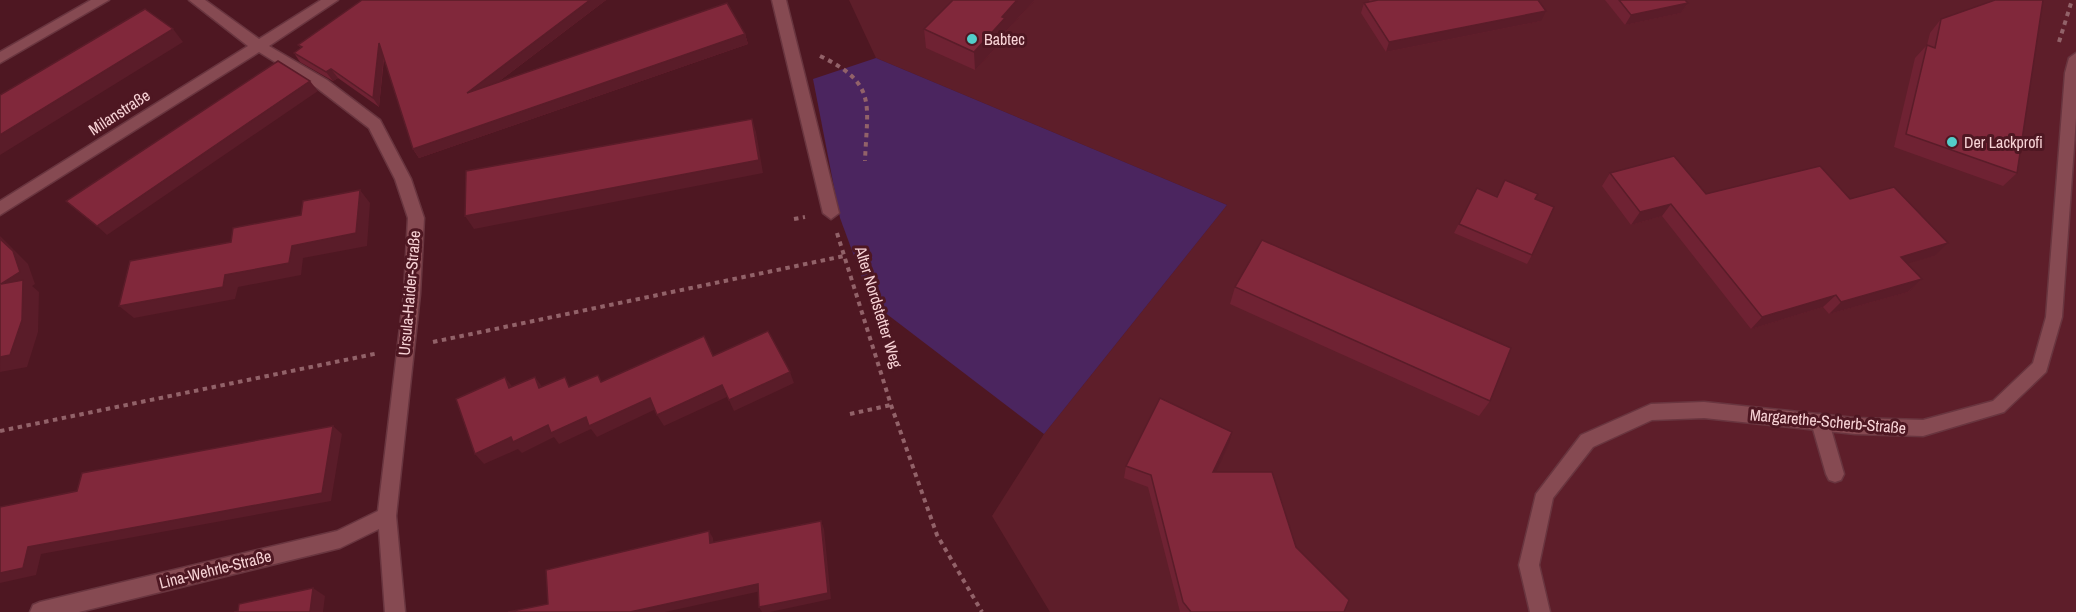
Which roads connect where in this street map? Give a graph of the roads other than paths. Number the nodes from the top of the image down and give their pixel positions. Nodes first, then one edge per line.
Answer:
1 (102, 0) edge
2 (196, 0) edge
3 (331, 0) edge
4 (778, 0) edge
5 (257, 45) junction
6 (0, 58) edge
7 (2076, 58) edge
8 (0, 209) edge
9 (831, 213) road end
10 (1820, 422) junction
11 (1834, 474) dead end
12 (387, 516) junction
13 (40, 612) edge
14 (395, 612) edge
15 (1540, 612) edge

1 - 6 street
2 - 5 street
3 - 5 street, Milanstraße
4 - 9 street
5 - 8 street, Milanstraße
5 - 12 street, Ursula-Haider-Straße
7 - 10 street, Margarethe-Scherb-Straße
10 - 11 street
10 - 15 street, Margarethe-Scherb-Straße
12 - 13 street, Lina-Wehrle-Straße
12 - 14 street, Ursula-Haider-Straße

